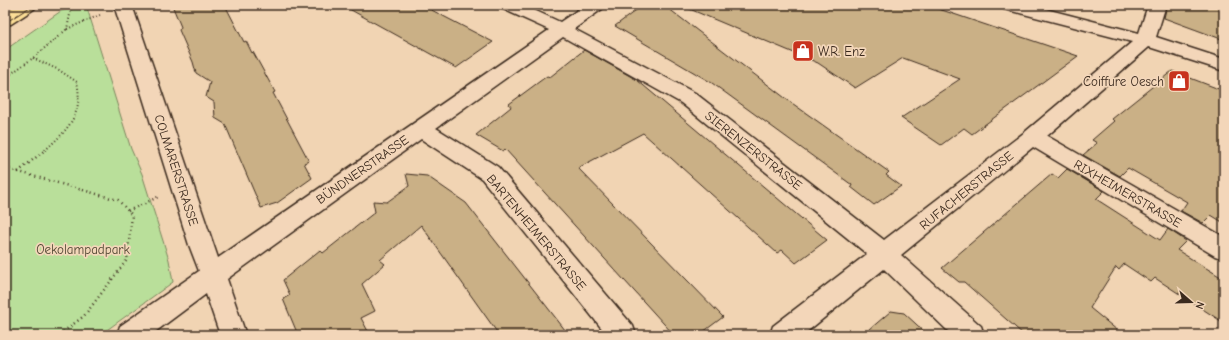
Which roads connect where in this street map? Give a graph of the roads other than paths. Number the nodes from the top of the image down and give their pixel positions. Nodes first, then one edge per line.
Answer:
1 (28, 5) edge
2 (123, 5) edge
3 (509, 5) edge
4 (596, 5) edge
5 (1010, 5) edge
6 (1157, 5) edge
7 (5, 20) edge
8 (562, 29) junction
9 (1146, 40) junction
10 (1224, 65) edge
11 (420, 128) junction
12 (1032, 137) junction
13 (1224, 249) edge
14 (885, 255) junction
15 (213, 275) junction
16 (130, 335) edge
17 (233, 335) edge
18 (623, 335) edge
19 (783, 335) edge
20 (971, 335) edge

1 - 7 main road
2 - 15 street, COLMARERSTRASSE
3 - 8 street, SIERENZERSTRASSE
4 - 8 street, BÜNDNERSTRASSE
5 - 9 street
6 - 9 street
8 - 11 street, BÜNDNERSTRASSE
8 - 14 street, SIERENZERSTRASSE
9 - 10 street
9 - 12 street, RUFACHERSTRASSE
11 - 15 street, BÜNDNERSTRASSE
11 - 18 street, BARTENHEIMERSTRASSE
12 - 13 street, RIXHEIMERSTRASSE
12 - 14 street, RUFACHERSTRASSE
14 - 19 street, RUFACHERSTRASSE
14 - 20 street, SIERENZERSTRASSE
15 - 16 street, BÜNDNERSTRASSE
15 - 17 street, COLMARERSTRASSE

